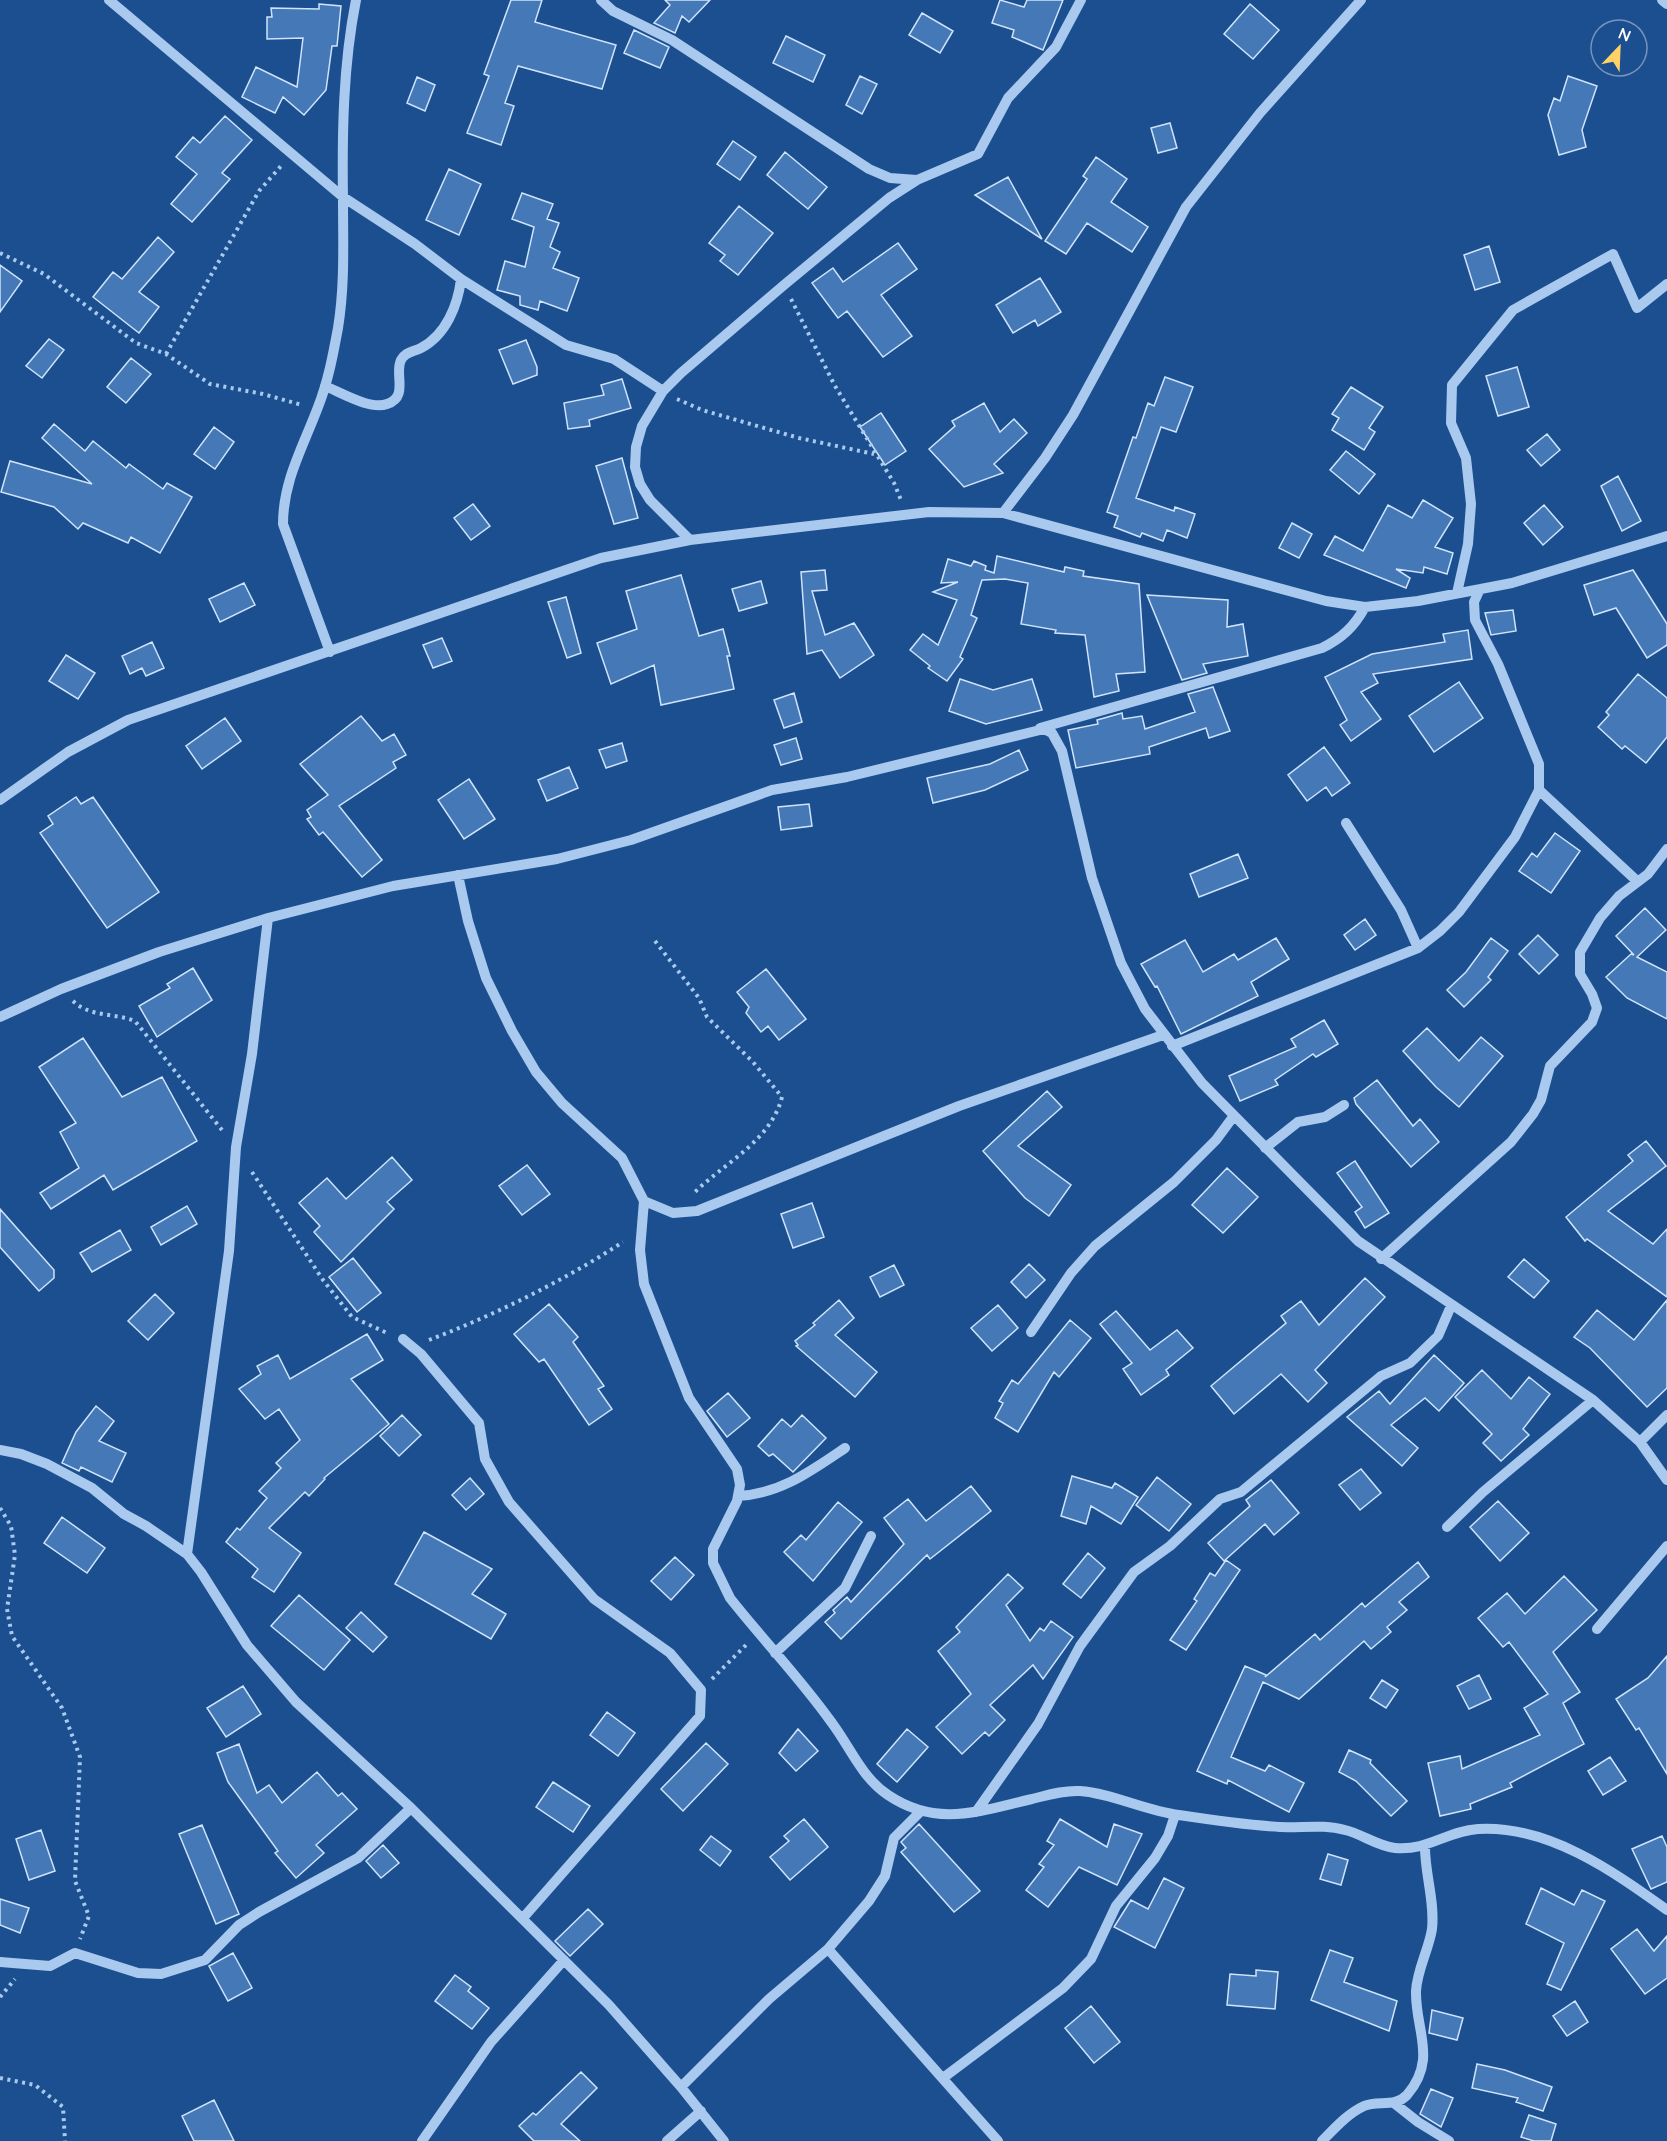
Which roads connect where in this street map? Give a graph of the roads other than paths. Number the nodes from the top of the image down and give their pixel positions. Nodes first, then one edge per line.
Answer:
1 (109, 0) edge
2 (356, 0) edge
3 (601, 0) edge
4 (1081, 0) edge
5 (1361, 0) edge
6 (1662, 0) edge
7 (1667, 4) edge
8 (917, 180) junction
9 (342, 197) junction
10 (461, 279) junction
11 (1667, 284) edge
12 (326, 386) junction
13 (663, 391) junction
14 (1003, 513) junction
15 (1667, 536) edge
16 (690, 540) junction
17 (1480, 589) junction
18 (1457, 592) junction
19 (1365, 608) junction
20 (330, 652) junction
21 (1036, 729) junction
22 (1539, 790) junction
23 (0, 800) edge
24 (1346, 823) dead end
25 (1667, 849) edge
26 (458, 875) junction
27 (1637, 881) junction
28 (268, 918) junction
29 (1418, 948) junction
30 (0, 1017) edge
31 (1163, 1035) junction
32 (1172, 1046) junction
33 (1344, 1105) dead end
34 (1233, 1117) junction
35 (1265, 1148) junction
36 (644, 1200) junction
37 (1381, 1259) junction
38 (1451, 1305) junction
39 (1031, 1332) dead end
40 (403, 1339) road end
41 (1593, 1400) junction
42 (1667, 1415) edge
43 (1640, 1442) junction
44 (845, 1448) dead end
45 (0, 1450) edge
46 (1667, 1480) edge
47 (738, 1496) junction
48 (1447, 1527) dead end
49 (871, 1536) dead end
50 (1667, 1546) edge
51 (187, 1554) junction
52 (1597, 1629) dead end
53 (775, 1653) junction
54 (411, 1808) junction
55 (920, 1812) junction
56 (976, 1812) junction
57 (1175, 1815) junction
58 (1425, 1847) junction
59 (1667, 1897) edge
60 (1657, 1903) junction
61 (1667, 1911) edge
62 (523, 1918) junction
63 (828, 1948) junction
64 (564, 1960) junction
65 (0, 1962) edge
66 (943, 2078) junction
67 (681, 2087) junction
68 (1394, 2103) junction
69 (700, 2111) junction
70 (422, 2141) edge
71 (667, 2141) edge
72 (724, 2141) edge
73 (998, 2141) edge
74 (1322, 2141) edge
75 (1449, 2141) edge

1 - 9 street
2 - 9 street
3 - 8 street
4 - 8 street
5 - 14 street
6 - 7 street
8 - 13 street
9 - 10 street
9 - 12 street
10 - 12 street
10 - 13 street
11 - 18 street
12 - 20 street
13 - 16 street
14 - 16 street
14 - 19 street
15 - 17 street
16 - 20 street
17 - 18 street
17 - 22 street
18 - 19 street
19 - 21 street
20 - 23 street
21 - 26 street
21 - 31 street
22 - 27 street
22 - 29 street
24 - 29 street
25 - 27 street
26 - 28 street
26 - 36 street
27 - 37 street
28 - 30 street
28 - 51 street
29 - 32 street
31 - 32 street
31 - 36 street
32 - 34 street
33 - 35 street
34 - 35 street
34 - 39 street
35 - 37 street
36 - 47 street
37 - 38 street
38 - 41 street
38 - 56 street
40 - 62 street
41 - 43 street
41 - 48 street
42 - 43 street
43 - 46 street
44 - 47 street
45 - 51 street
47 - 53 street
49 - 53 street
50 - 52 street
51 - 54 street
53 - 55 street
54 - 62 street
54 - 65 street
55 - 56 street
55 - 63 street
56 - 57 street
57 - 58 street
57 - 66 street
58 - 60 street
58 - 68 street
59 - 60 street
60 - 61 street
62 - 64 street
63 - 66 street
63 - 67 street
64 - 67 street
64 - 70 street
66 - 73 street
67 - 69 street
68 - 74 street
68 - 75 street
69 - 71 street
69 - 72 street

